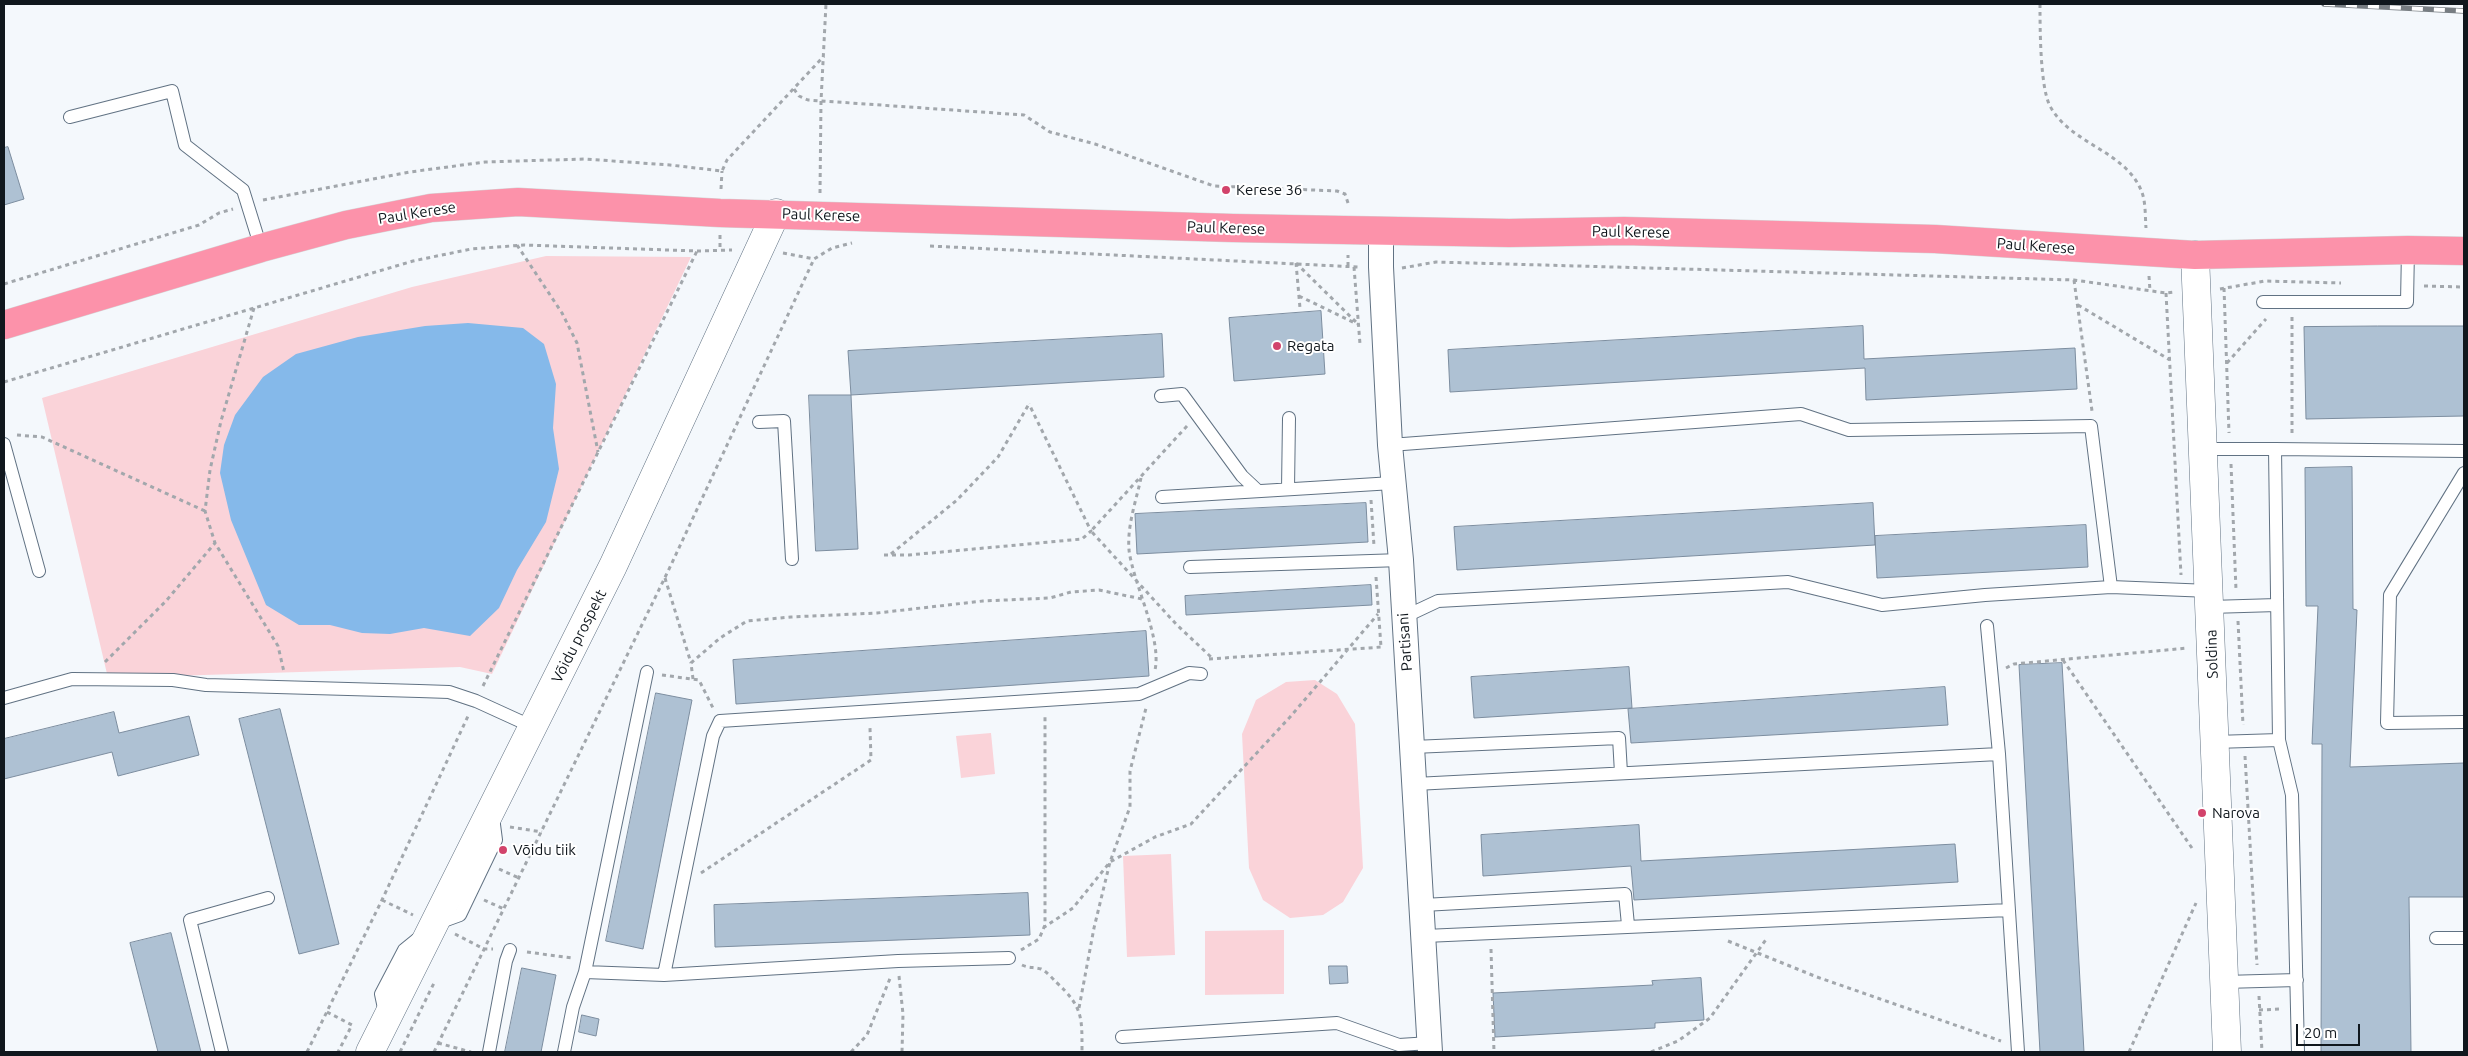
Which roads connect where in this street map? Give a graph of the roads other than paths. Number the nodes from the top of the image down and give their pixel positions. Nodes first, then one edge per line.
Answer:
1 (70, 117) dead end
2 (776, 214) junction
3 (1381, 231) junction
4 (261, 248) junction
5 (2408, 250) junction
6 (2464, 251) edge
7 (2195, 255) junction
8 (2263, 302) dead end
9 (4, 325) edge
10 (1161, 396) dead end
11 (1289, 418) dead end
12 (759, 422) dead end
13 (8, 440) edge
14 (1390, 445) junction
15 (2202, 449) junction
16 (2275, 449) junction
17 (2464, 451) edge
18 (2464, 473) edge
19 (1393, 483) junction
20 (1288, 489) junction
21 (1258, 491) junction
22 (1162, 497) dead end
23 (792, 559) dead end
24 (1401, 560) junction
25 (1190, 567) dead end
26 (40, 571) dead end
27 (2111, 587) junction
28 (2210, 599) junction
29 (2277, 605) junction
30 (1404, 617) junction
31 (1987, 626) dead end
32 (647, 672) road end
33 (1201, 674) road end
34 (4, 698) edge
35 (2464, 722) edge
36 (533, 727) junction
37 (2279, 740) junction
38 (2215, 742) junction
39 (1413, 747) junction
40 (1999, 754) junction
41 (1621, 773) junction
42 (1415, 784) junction
43 (268, 898) dead end
44 (1423, 905) junction
45 (2009, 910) junction
46 (1628, 925) junction
47 (1425, 936) junction
48 (2436, 938) dead end
49 (2464, 938) edge
50 (510, 950) road end
51 (1009, 958) road end
52 (587, 966) junction
53 (664, 975) junction
54 (2296, 980) junction
55 (2224, 982) junction
56 (1122, 1037) dead end
57 (1430, 1048) edge
58 (2018, 1050) edge
59 (222, 1052) edge
60 (370, 1052) edge
61 (489, 1052) edge
62 (564, 1052) edge
63 (2227, 1052) edge
64 (2298, 1052) edge

1 - 4 lane
2 - 3 highway, Paul Kerese
2 - 4 highway, Paul Kerese
2 - 36 street, Võidu prospekt
3 - 7 highway, Paul Kerese
3 - 14 street, Partisani
4 - 9 highway, Paul Kerese
5 - 6 highway, Paul Kerese
5 - 7 highway, Paul Kerese
5 - 8 lane
7 - 15 street, Soldina
10 - 21 lane
11 - 20 lane
12 - 23 lane
13 - 26 lane
14 - 19 street, Partisani
14 - 27 lane
15 - 16 lane
15 - 28 street, Soldina
16 - 17 lane
16 - 29 lane
18 - 35 lane
19 - 20 lane
19 - 24 street, Partisani
20 - 21 lane
21 - 22 lane
24 - 25 lane
24 - 30 street, Partisani
27 - 28 lane
27 - 30 lane
28 - 29 lane
28 - 38 street, Soldina
29 - 37 lane
30 - 39 street, Partisani
31 - 40 lane
32 - 52 lane
33 - 53 lane
34 - 36 lane
36 - 60 street, Võidu prospekt
37 - 38 lane
37 - 54 lane
38 - 55 street, Soldina
39 - 41 lane
39 - 42 street, Partisani
40 - 41 lane
40 - 45 lane
41 - 42 lane
42 - 44 street, Partisani
43 - 59 lane
44 - 46 lane
44 - 47 street, Partisani
45 - 46 lane
45 - 58 lane
46 - 47 lane
47 - 57 street, Partisani
48 - 49 lane
50 - 61 lane
51 - 53 lane
52 - 53 lane
52 - 62 lane
54 - 55 lane
54 - 64 lane
55 - 63 street, Soldina
56 - 57 lane

